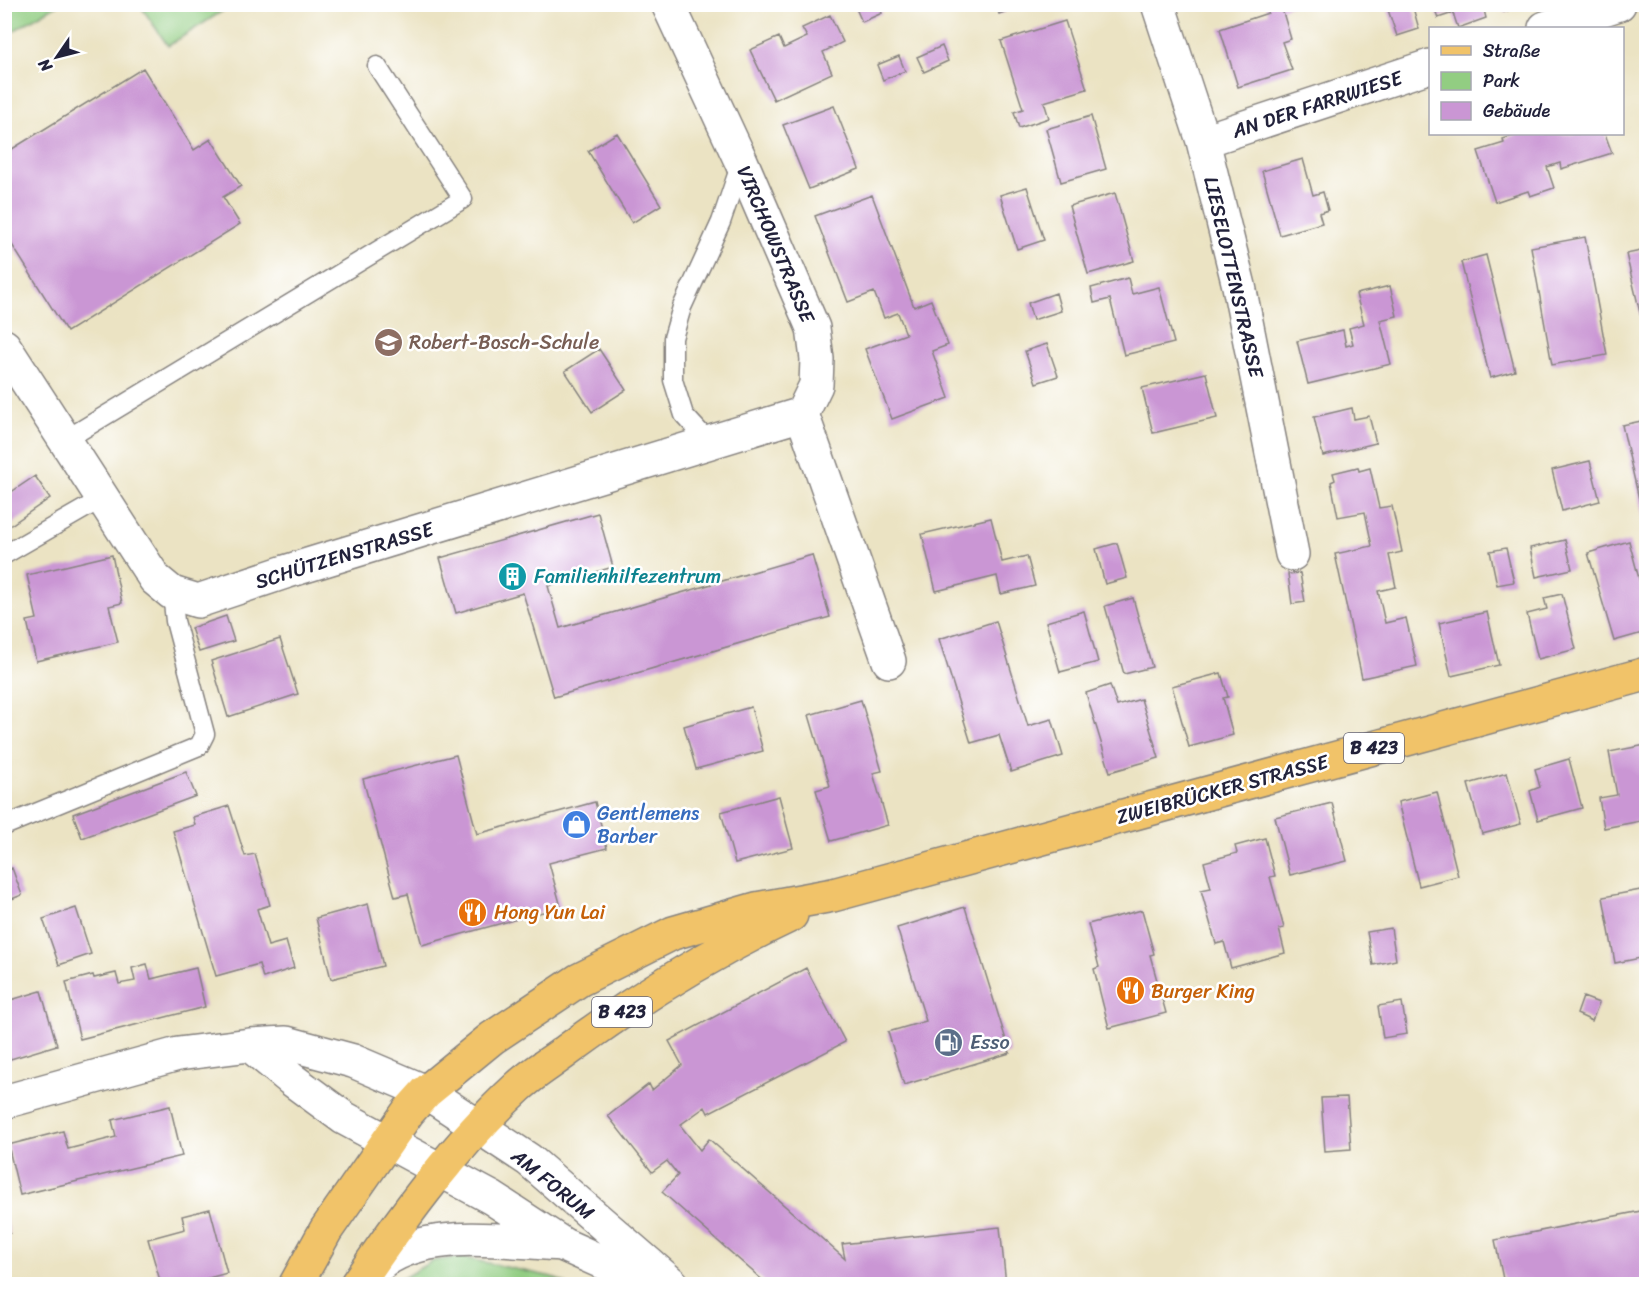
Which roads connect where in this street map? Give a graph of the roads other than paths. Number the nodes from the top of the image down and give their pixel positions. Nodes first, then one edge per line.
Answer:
1 (668, 4) edge
2 (1158, 4) edge
3 (1619, 4) edge
4 (1548, 27) edge
5 (377, 66) dead end
6 (1429, 67) edge
7 (1203, 141) junction
8 (741, 162) junction
9 (4, 346) edge
10 (802, 414) junction
11 (65, 440) junction
12 (709, 442) junction
13 (103, 498) junction
14 (1292, 554) dead end
15 (4, 555) edge
16 (172, 593) junction
17 (889, 661) dead end
18 (1647, 674) edge
19 (4, 826) edge
20 (833, 895) junction
21 (250, 1045) junction
22 (426, 1092) junction
23 (4, 1102) edge
24 (478, 1128) junction
25 (387, 1141) junction
26 (441, 1170) junction
27 (564, 1245) junction
28 (296, 1284) edge
29 (358, 1284) edge
30 (651, 1284) edge
31 (672, 1284) edge

1 - 8 street, VIRCHOWSTRASSE
2 - 7 street, LIESELOTTENSTRASSE
3 - 4 street
5 - 11 lane
6 - 7 street, AN DER FARRWIESE
7 - 14 street, LIESELOTTENSTRASSE
8 - 10 street, VIRCHOWSTRASSE
8 - 12 lane
9 - 11 street
10 - 12 street, SCHÜTZENSTRASSE
10 - 17 street
11 - 13 street
12 - 16 street, SCHÜTZENSTRASSE
13 - 15 lane
13 - 16 street
16 - 19 lane
18 - 20 main road, ZWEIBRÜCKER STRASSE / B 423
20 - 22 main road, ZWEIBRÜCKER STRASSE / B 423
20 - 24 main road, ZWEIBRÜCKER STRASSE / B 423
21 - 22 street
21 - 23 street
21 - 25 street
22 - 24 street, AM FORUM
22 - 25 main road, ZWEIBRÜCKER STRASSE
24 - 26 main road, ZWEIBRÜCKER STRASSE / B 423
24 - 31 street, AM FORUM
25 - 26 street
25 - 28 main road, ZWEIBRÜCKER STRASSE
26 - 27 street, AM FORUM
26 - 29 main road, B 423
27 - 29 street, AM FORUM
27 - 30 street, AM FORUM

